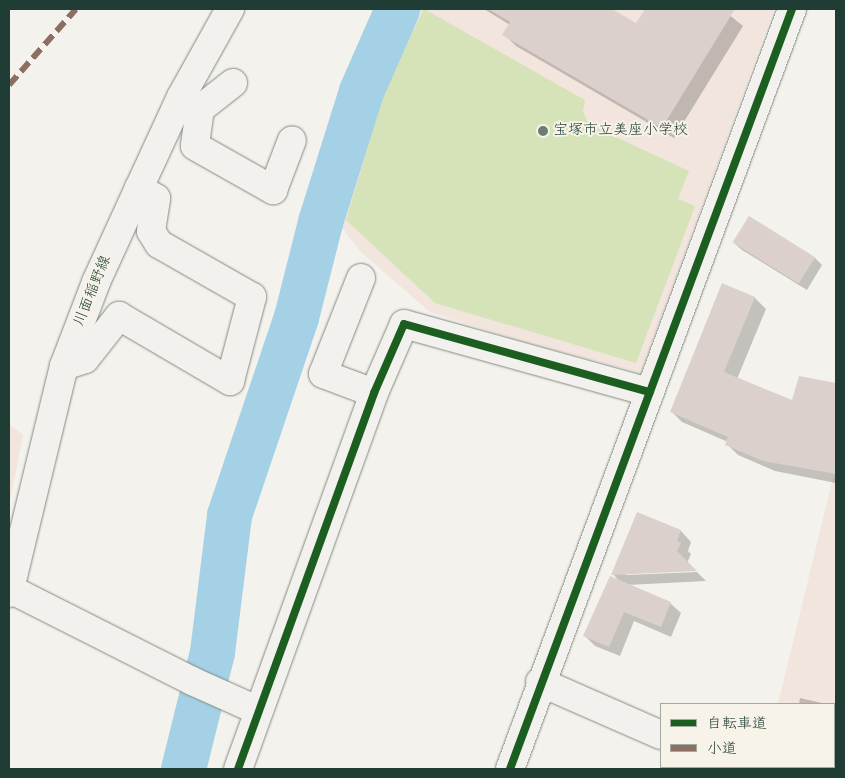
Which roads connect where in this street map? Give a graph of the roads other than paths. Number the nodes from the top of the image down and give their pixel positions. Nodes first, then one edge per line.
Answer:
1 (230, 9) edge
2 (792, 9) edge
3 (233, 83) dead end
4 (190, 103) junction
5 (292, 140) dead end
6 (139, 188) junction
7 (361, 278) dead end
8 (64, 366) junction
9 (650, 392) junction
10 (374, 393) junction
11 (9, 591) edge
12 (540, 682) junction
13 (259, 711) junction
14 (660, 735) edge
15 (238, 769) edge
16 (510, 769) edge

1 - 4 street, 川面稲野線
2 - 9 street
3 - 4 street
4 - 5 street
4 - 6 street, 川面稲野線
6 - 8 street, 川面稲野線
6 - 8 street
7 - 10 street
8 - 11 street, 川面稲野線
9 - 10 street
9 - 12 street
10 - 13 street
11 - 13 street
12 - 14 street
12 - 16 street
13 - 15 street

